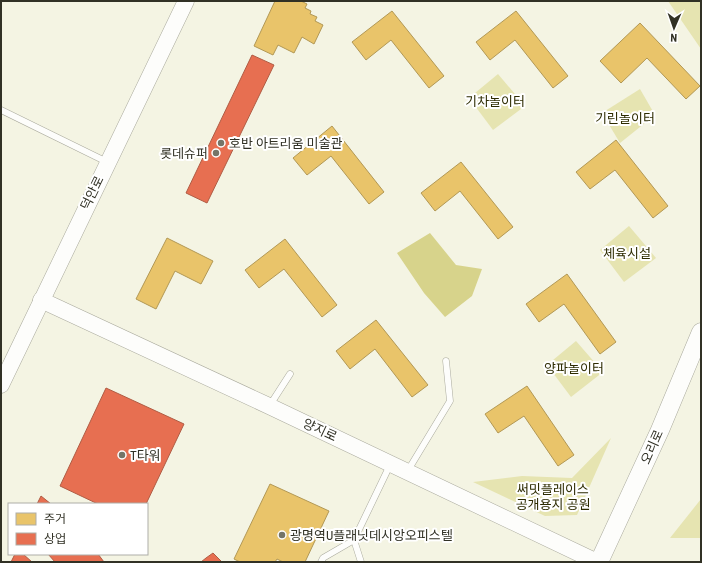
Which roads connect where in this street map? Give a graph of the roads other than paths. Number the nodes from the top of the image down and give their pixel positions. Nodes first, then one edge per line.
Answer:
1 (186, 1) edge
2 (1, 110) edge
3 (107, 162) junction
4 (41, 300) junction
5 (701, 332) edge
6 (446, 361) dead end
7 (290, 374) dead end
8 (1, 385) edge
9 (270, 406) junction
10 (390, 463) junction
11 (408, 472) junction
12 (354, 540) junction
13 (321, 562) edge
14 (361, 562) edge
15 (598, 562) edge

1 - 3 street, 덕안로
2 - 3 lane
3 - 4 street, 덕안로
4 - 8 street, 덕안로
4 - 9 street, 양지로
5 - 15 main road, 오리로
6 - 11 lane
7 - 9 lane
9 - 10 street, 양지로
10 - 11 street, 양지로
10 - 12 lane
11 - 15 street, 양지로
12 - 13 lane
12 - 14 lane

